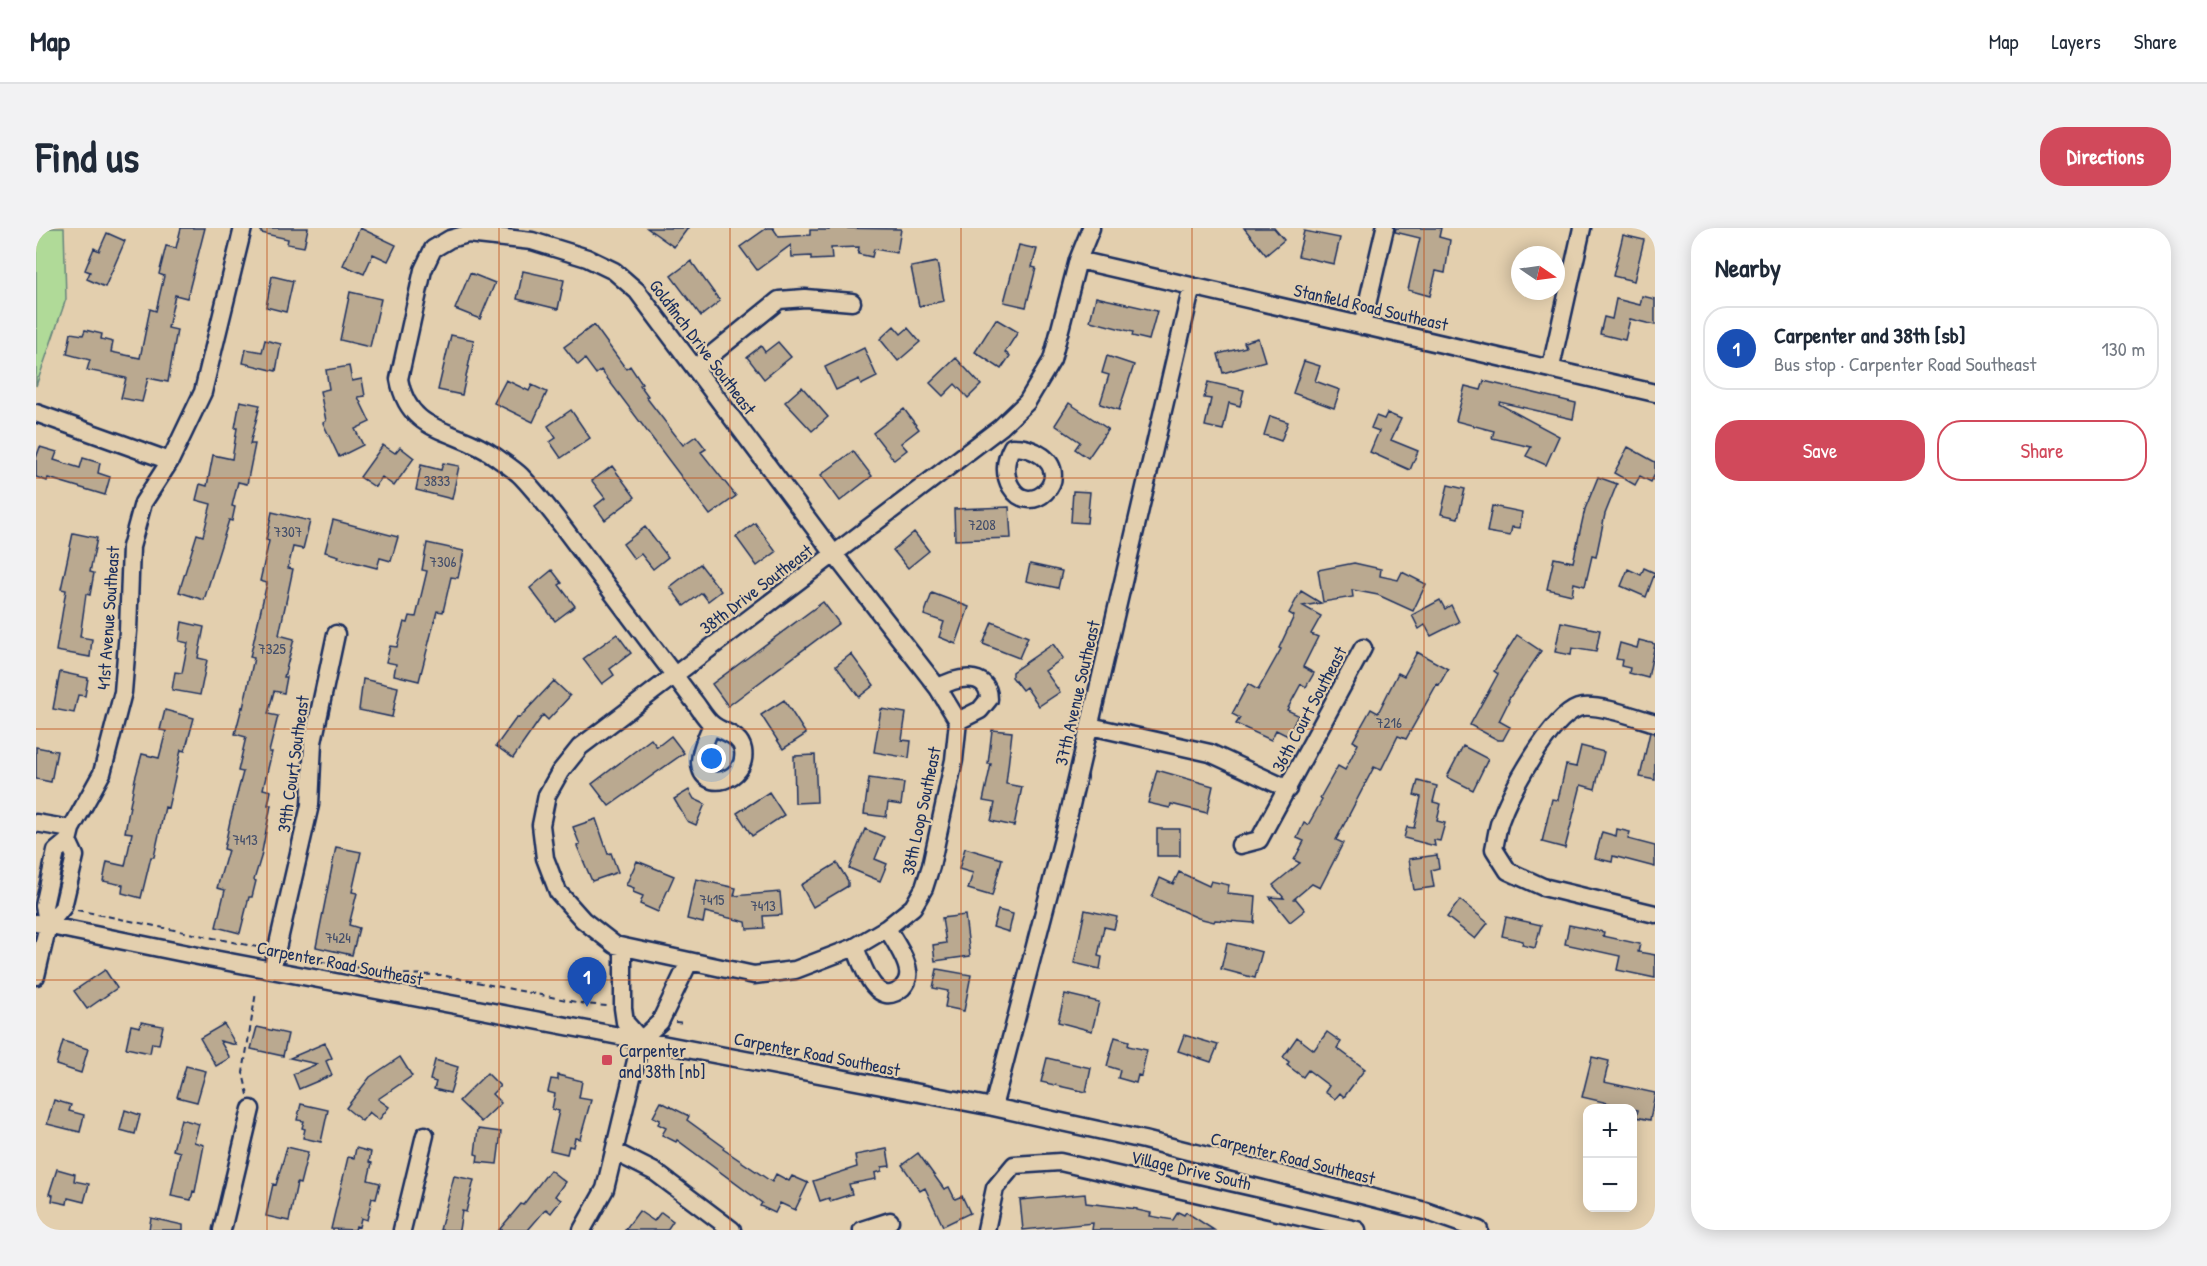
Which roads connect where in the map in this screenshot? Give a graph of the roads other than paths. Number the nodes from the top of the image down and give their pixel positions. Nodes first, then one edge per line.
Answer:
1 (243, 228) edge
2 (1091, 228) edge
3 (1385, 228) edge
4 (1582, 228) edge
5 (1078, 260) junction
6 (1192, 286) junction
7 (852, 302) dead end
8 (1362, 326) junction
9 (1551, 367) junction
10 (695, 368) junction
11 (1655, 393) edge
12 (36, 413) edge
13 (1000, 427) junction
14 (1012, 447) dead end
15 (170, 461) junction
16 (834, 554) junction
17 (336, 634) dead end
18 (1364, 648) dead end
19 (675, 675) junction
20 (938, 687) junction
21 (958, 721) junction
22 (1655, 723) edge
23 (712, 724) dead end
24 (1090, 726) junction
25 (1288, 789) junction
26 (36, 823) edge
27 (69, 835) junction
28 (1240, 845) dead end
29 (1655, 915) edge
30 (42, 924) edge
31 (887, 928) junction
32 (623, 947) junction
33 (855, 947) junction
34 (689, 962) junction
35 (272, 970) junction
36 (36, 976) edge
37 (641, 1040) junction
38 (993, 1107) junction
39 (251, 1109) road end
40 (425, 1135) dead end
41 (615, 1152) junction
42 (890, 1221) dead end
43 (222, 1230) edge
44 (402, 1230) edge
45 (582, 1230) edge
46 (732, 1230) edge
47 (862, 1230) edge
48 (986, 1230) edge
49 (1357, 1230) edge
50 (1479, 1230) edge

1 - 15 street, 41st Avenue Southeast
2 - 5 street, 38th Drive Southeast
3 - 8 street
4 - 9 street
5 - 6 street, Stanfield Road Southeast
5 - 13 street, 38th Drive Southeast
6 - 8 street, Stanfield Road Southeast
6 - 24 street, 37th Avenue Southeast
7 - 10 street
8 - 9 street, Stanfield Road Southeast
9 - 11 street, Stanfield Road Southeast
10 - 16 street, Goldfinch Drive Southeast
10 - 19 street, Goldfinch Drive Southeast
12 - 15 street
13 - 14 street
13 - 16 street, 38th Drive Southeast
15 - 27 street, 41st Avenue Southeast
16 - 19 street, 38th Drive Southeast
16 - 20 street
17 - 35 street, 39th Court Southeast
18 - 25 street, 36th Court Southeast
19 - 23 street, Goldfinch Drive Southeast
19 - 32 street, 38th Drive Southeast
20 - 21 street
20 - 21 street
21 - 31 street, 38th Loop Southeast
22 - 29 street
24 - 25 street
24 - 38 street, 37th Avenue Southeast
25 - 28 street, 36th Court Southeast
26 - 27 street
27 - 30 street, 41st Avenue Southeast
27 - 30 street, 41st Avenue Southeast
30 - 35 street, Carpenter Road Southeast
30 - 36 street, 41st Avenue Southeast
31 - 33 street, 38th Loop Southeast
31 - 33 street
32 - 34 street, 38th Drive Southeast
32 - 37 street
33 - 34 street, 38th Loop Southeast
34 - 37 street
35 - 37 street, Carpenter Road Southeast
37 - 38 street, Carpenter Road Southeast
37 - 41 street
38 - 50 street, Carpenter Road Southeast
39 - 43 street
40 - 44 street
41 - 45 street
41 - 46 street
42 - 47 street
48 - 49 street, Village Drive South

